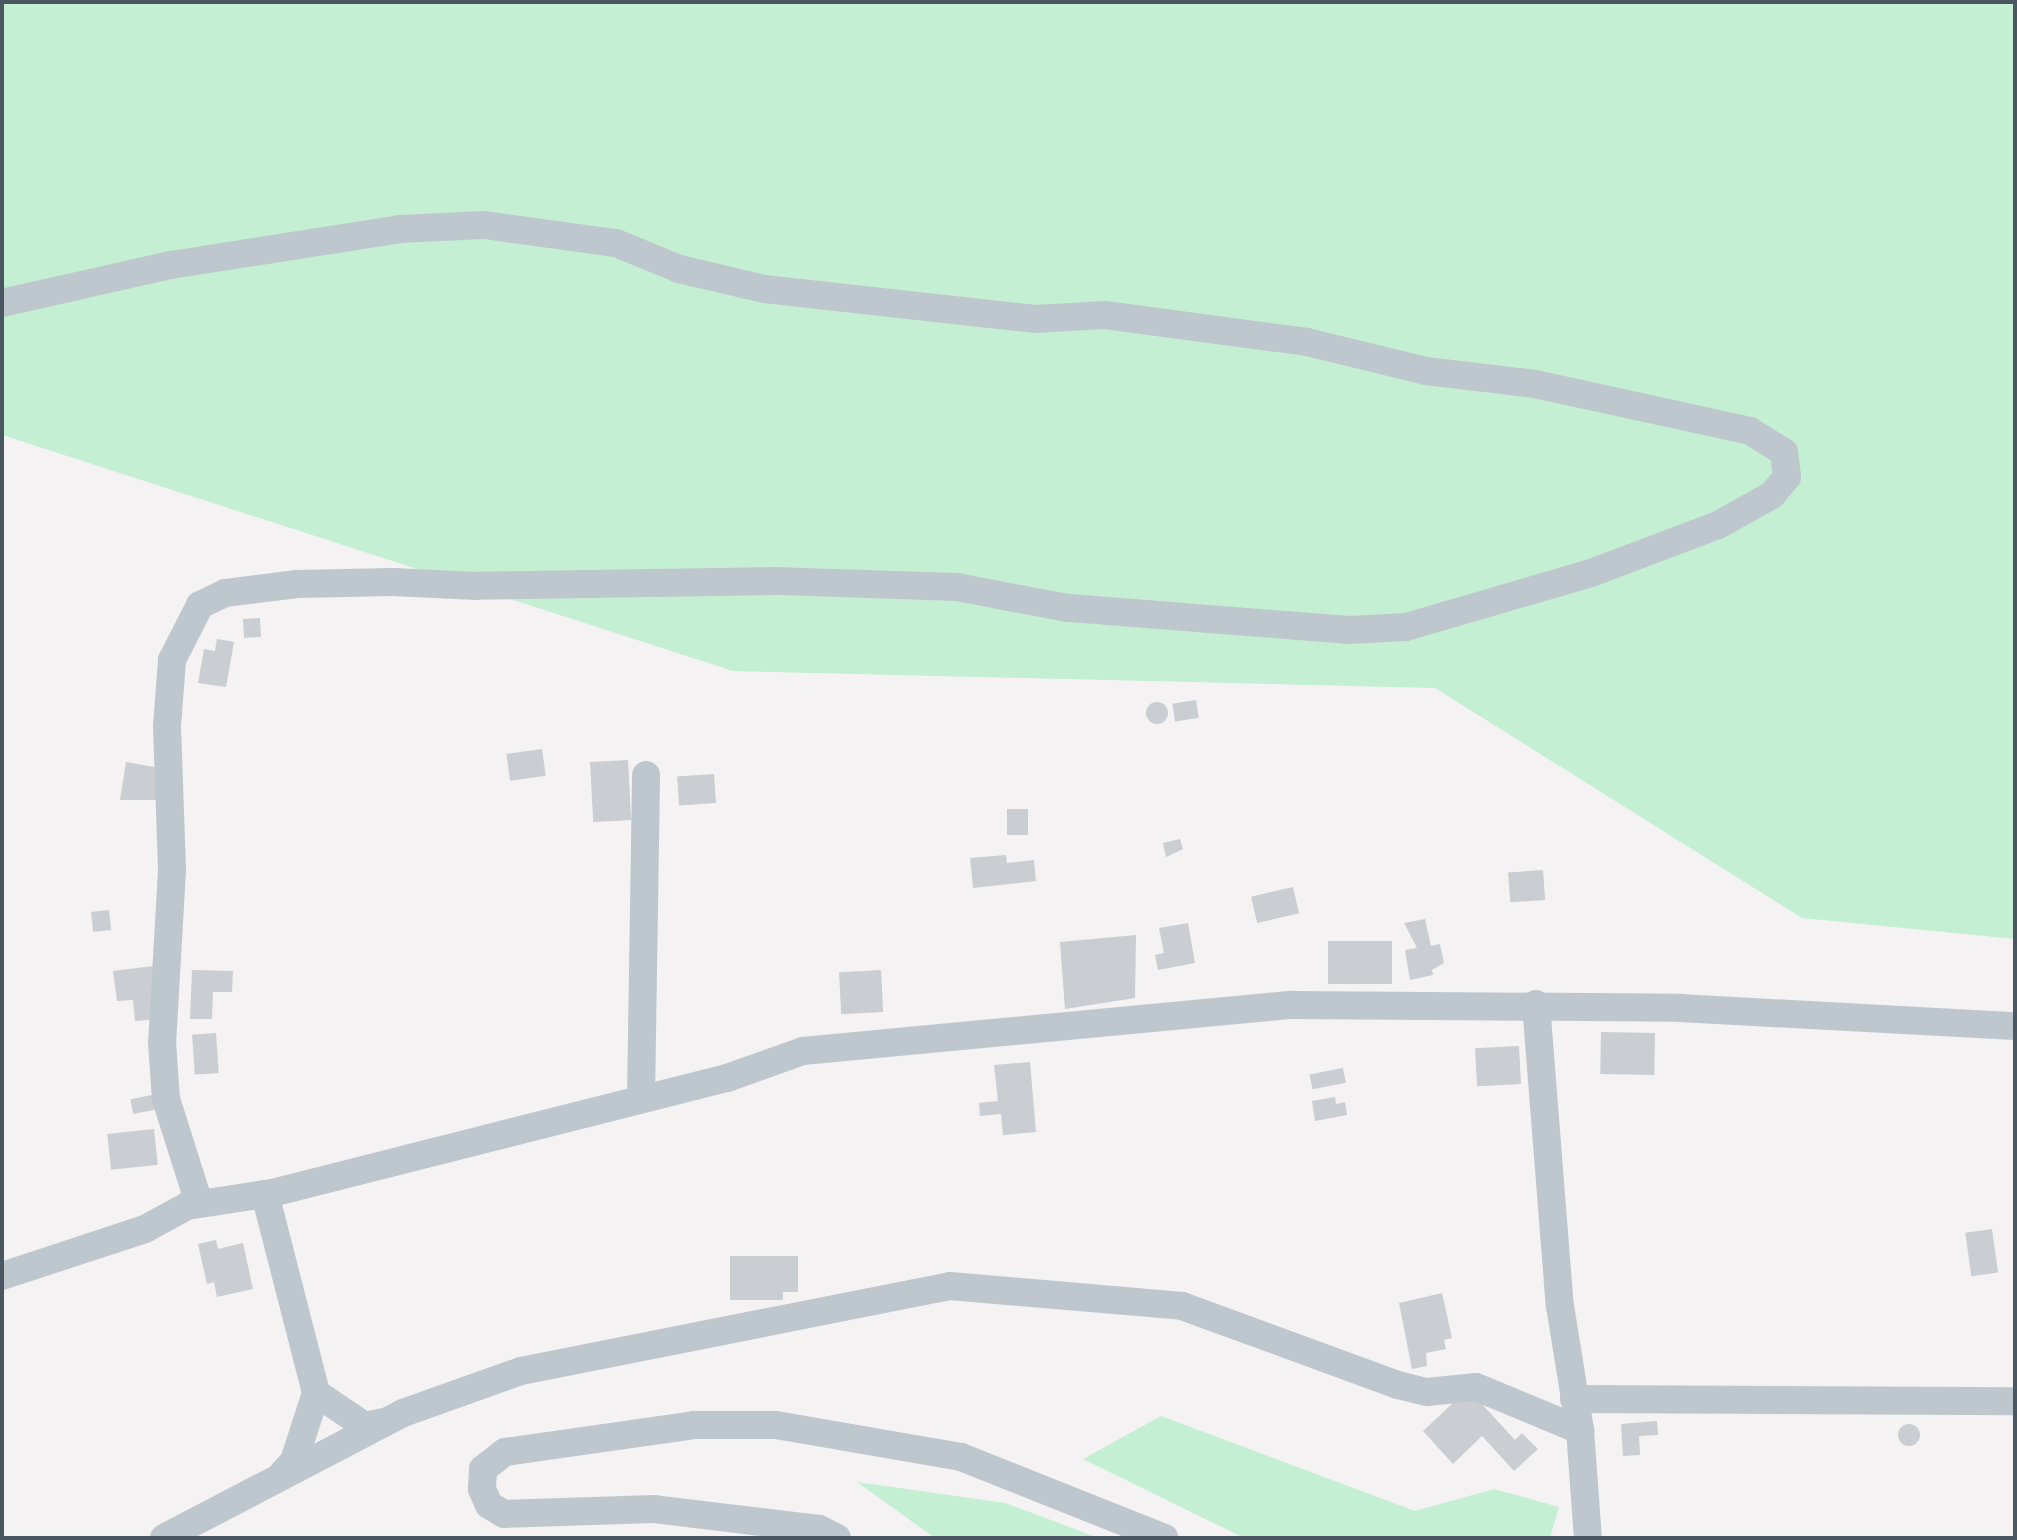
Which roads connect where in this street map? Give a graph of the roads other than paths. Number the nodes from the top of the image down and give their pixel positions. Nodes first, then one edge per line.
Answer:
1 (2, 303) edge
2 (646, 775) dead end
3 (1536, 1004) junction
4 (2015, 1026) edge
5 (641, 1098) junction
6 (265, 1194) junction
7 (199, 1203) junction
8 (2, 1276) edge
9 (316, 1393) junction
10 (1574, 1399) junction
11 (2015, 1401) edge
12 (384, 1422) junction
13 (1580, 1430) junction
14 (279, 1477) junction
15 (164, 1538) edge
16 (837, 1538) edge
17 (1165, 1538) edge
18 (1588, 1538) edge

1 - 7 street
2 - 5 street
3 - 4 street
3 - 5 street
3 - 10 street
5 - 6 street
6 - 7 street
6 - 9 street
7 - 8 street
9 - 12 street
9 - 14 street
10 - 11 street
10 - 13 street
12 - 13 street
12 - 14 street
13 - 18 street
14 - 15 street
16 - 17 street

